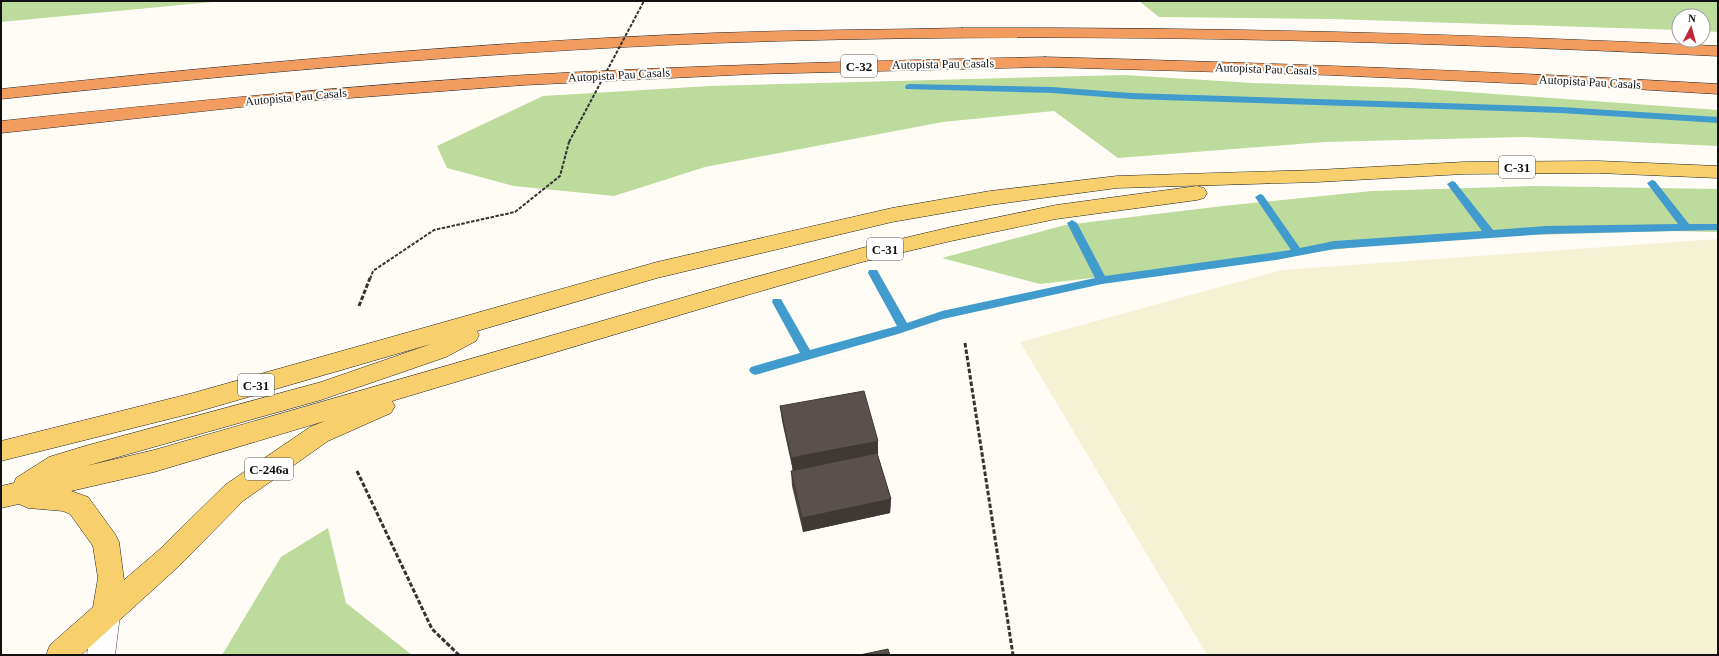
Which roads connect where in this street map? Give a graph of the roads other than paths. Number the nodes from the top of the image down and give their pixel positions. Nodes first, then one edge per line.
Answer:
1 (1718, 52) edge
2 (1718, 89) edge
3 (1, 94) edge
4 (1, 127) edge
5 (1718, 172) edge
6 (1317, 176) junction
7 (510, 313) junction
8 (463, 371) junction
9 (1, 451) edge
10 (3, 496) edge
11 (106, 615) junction
12 (60, 655) edge
13 (101, 655) edge

1 - 3 highway, C-32
2 - 4 highway, Autopista Pau Casals / C-32
5 - 6 main road, C-31
6 - 7 main road, C-31
6 - 8 main road, C-31
7 - 9 main road, C-31
7 - 10 main road
8 - 10 main road, C-31
8 - 11 main road, C-246a
10 - 11 main road
11 - 12 main road
11 - 13 street

